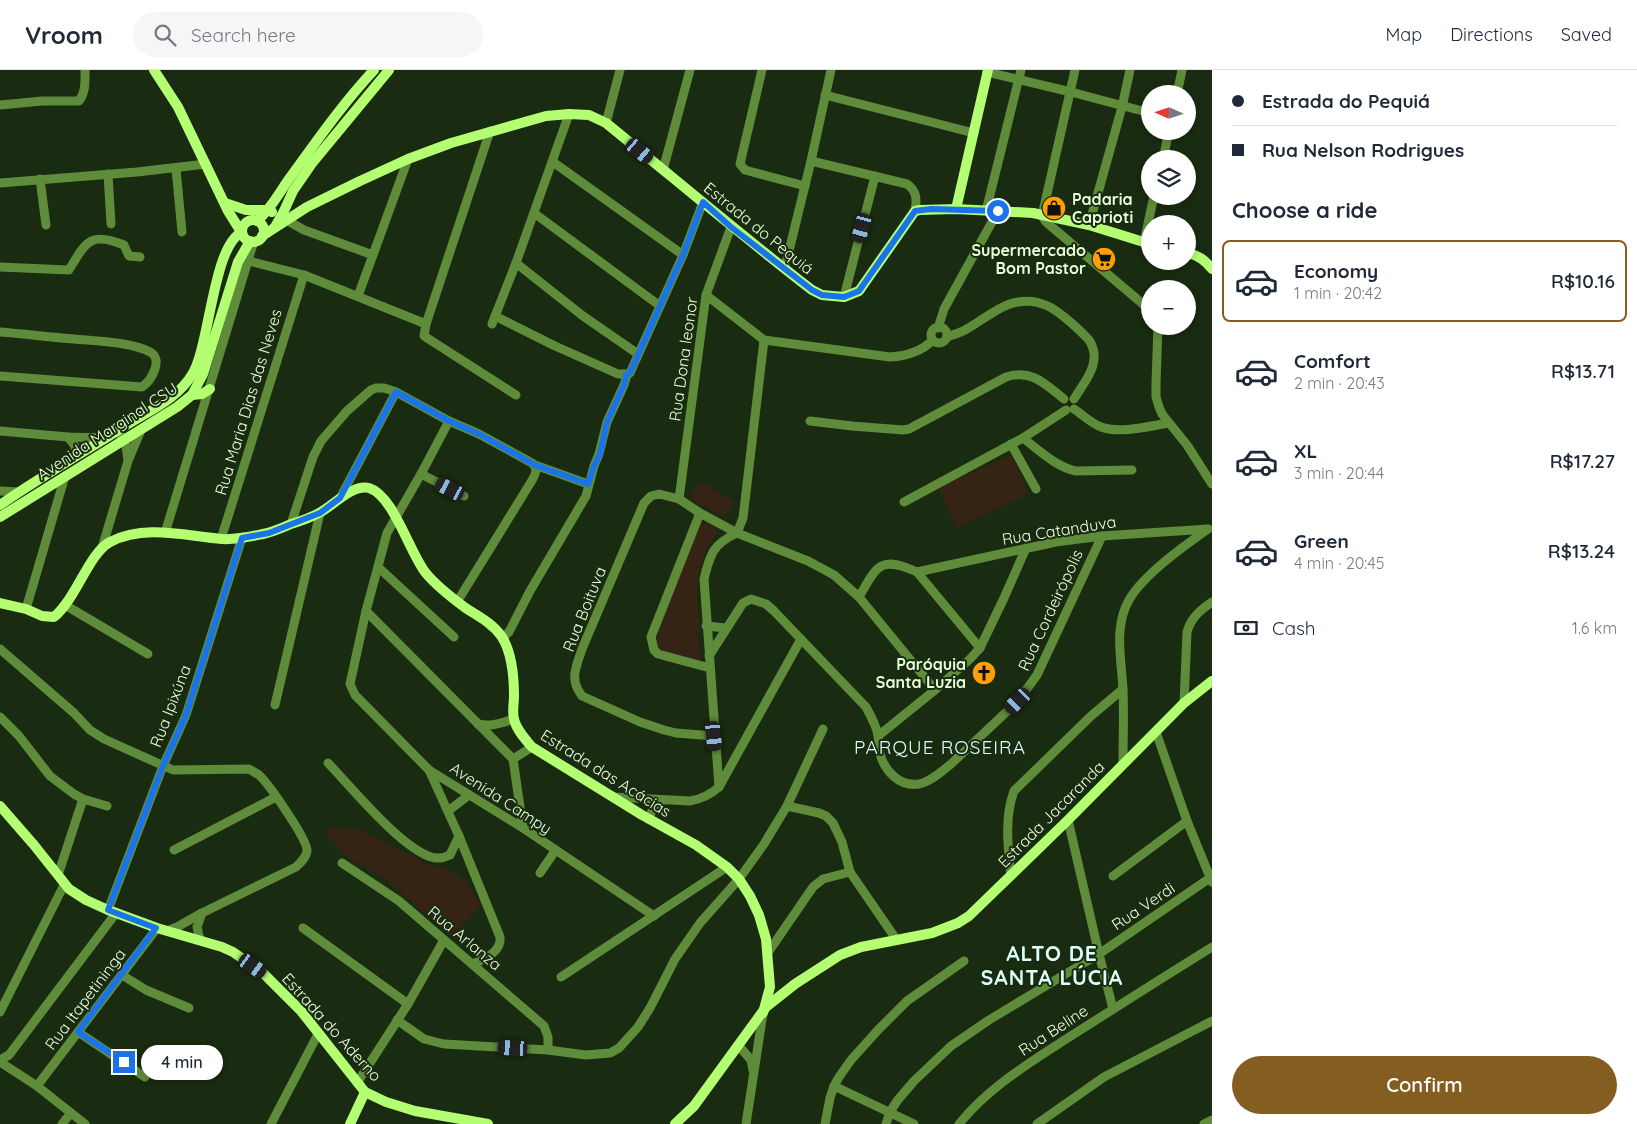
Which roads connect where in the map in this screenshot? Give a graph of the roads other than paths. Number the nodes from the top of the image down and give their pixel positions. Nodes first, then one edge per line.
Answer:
1 (85, 70) edge
2 (154, 70) edge
3 (374, 70) edge
4 (389, 70) edge
5 (620, 70) edge
6 (690, 70) edge
7 (762, 70) edge
8 (831, 70) edge
9 (1075, 70) edge
10 (1130, 70) edge
11 (1182, 70) edge
12 (987, 71) edge
13 (1020, 75) edge
14 (1179, 85) edge
15 (1071, 92) junction
16 (825, 95) junction
17 (0, 105) edge
18 (1122, 107) junction
19 (1141, 111) edge
20 (569, 114) junction
21 (606, 123) junction
22 (333, 130) junction
23 (490, 131) junction
24 (974, 133) junction
25 (408, 159) junction
26 (811, 161) junction
27 (553, 162) junction
28 (206, 164) junction
29 (176, 169) junction
30 (663, 170) junction
31 (108, 174) junction
32 (875, 176) junction
33 (40, 179) junction
34 (0, 183) edge
35 (805, 186) junction
36 (293, 191) junction
37 (703, 202) junction
38 (225, 203) junction
39 (307, 207) junction
40 (956, 209) junction
41 (246, 210) junction
42 (268, 210) junction
43 (915, 211) junction
44 (986, 211) junction
45 (998, 211) junction
46 (534, 213) junction
47 (1042, 216) junction
48 (285, 218) junction
49 (256, 221) junction
50 (111, 224) dead end
51 (46, 225) dead end
52 (1089, 225) junction
53 (731, 227) junction
54 (242, 230) junction
55 (182, 232) dead end
56 (255, 240) junction
57 (1141, 241) edge
58 (373, 255) junction
59 (683, 255) junction
60 (1196, 255) edge
61 (140, 257) dead end
62 (249, 261) junction
63 (516, 264) junction
64 (0, 267) edge
65 (783, 268) junction
66 (1212, 269) edge
67 (304, 275) junction
68 (706, 294) junction
69 (358, 296) junction
70 (844, 297) junction
71 (1141, 302) edge
72 (660, 306) junction
73 (426, 324) junction
74 (938, 328) junction
75 (0, 332) edge
76 (1158, 335) edge
77 (947, 337) junction
78 (764, 340) junction
79 (933, 340) junction
80 (638, 354) junction
81 (622, 375) junction
82 (0, 376) edge
83 (210, 389) junction
84 (396, 392) junction
85 (192, 395) junction
86 (516, 395) dead end
87 (1064, 399) junction
88 (1074, 399) junction
89 (1070, 409) junction
90 (449, 421) junction
91 (810, 421) dead end
92 (1169, 424) junction
93 (140, 430) junction
94 (0, 431) edge
95 (117, 431) junction
96 (68, 437) junction
97 (106, 438) junction
98 (1023, 438) junction
99 (125, 440) junction
100 (1011, 444) junction
101 (76, 456) junction
102 (128, 460) junction
103 (534, 464) junction
104 (1132, 470) dead end
105 (421, 474) junction
106 (65, 476) junction
107 (47, 481) junction
108 (588, 484) junction
109 (1212, 484) edge
110 (1036, 489) dead end
111 (0, 491) edge
112 (19, 492) junction
113 (464, 496) dead end
114 (340, 498) junction
115 (678, 499) junction
116 (904, 502) dead end
117 (0, 505) edge
118 (320, 513) junction
119 (700, 514) junction
120 (0, 517) edge
121 (396, 518) junction
122 (290, 524) junction
123 (1210, 527) edge
124 (737, 532) junction
125 (165, 533) junction
126 (1102, 536) junction
127 (221, 538) junction
128 (242, 538) junction
129 (102, 548) junction
130 (1026, 548) junction
131 (378, 567) junction
132 (917, 572) junction
133 (859, 597) junction
134 (458, 602) junction
135 (1212, 602) edge
136 (0, 603) edge
137 (65, 605) junction
138 (26, 609) junction
139 (366, 611) junction
140 (706, 626) junction
141 (726, 628) junction
142 (454, 638) dead end
143 (502, 638) junction
144 (801, 639) junction
145 (980, 648) junction
146 (0, 650) edge
147 (148, 654) dead end
148 (709, 656) junction
149 (710, 668) junction
150 (1212, 681) edge
151 (1123, 689) junction
152 (935, 690) junction
153 (1184, 703) junction
154 (275, 705) dead end
155 (0, 717) edge
156 (514, 719) junction
157 (478, 724) junction
158 (823, 729) dead end
159 (1156, 732) junction
160 (714, 736) junction
161 (878, 736) junction
162 (532, 747) junction
163 (513, 759) junction
164 (328, 763) dead end
165 (1123, 763) junction
166 (163, 766) junction
167 (429, 770) junction
168 (719, 787) junction
169 (469, 794) junction
170 (276, 797) junction
171 (613, 797) junction
172 (83, 799) junction
173 (663, 800) junction
174 (0, 806) edge
175 (107, 806) dead end
176 (787, 806) junction
177 (448, 811) junction
178 (648, 819) junction
179 (1068, 820) junction
180 (1187, 821) junction
181 (523, 828) junction
182 (459, 836) junction
183 (174, 850) dead end
184 (555, 851) junction
185 (342, 864) dead end
186 (727, 867) junction
187 (850, 872) junction
188 (540, 874) dead end
189 (58, 875) junction
190 (1011, 876) junction
191 (1113, 876) dead end
192 (739, 879) junction
193 (1211, 880) edge
194 (64, 885) junction
195 (112, 912) junction
196 (202, 913) junction
197 (654, 916) junction
198 (156, 928) junction
199 (304, 928) dead end
200 (167, 930) junction
201 (896, 939) junction
202 (200, 940) junction
203 (444, 940) junction
204 (1212, 947) edge
205 (767, 954) junction
206 (1099, 954) junction
207 (964, 961) dead end
208 (473, 964) junction
209 (122, 975) junction
210 (561, 977) dead end
211 (408, 1004) junction
212 (188, 1008) dead end
213 (1113, 1009) junction
214 (0, 1012) edge
215 (763, 1013) junction
216 (398, 1020) junction
217 (1212, 1021) edge
218 (78, 1032) junction
219 (318, 1034) junction
220 (739, 1046) junction
221 (548, 1050) junction
222 (0, 1061) edge
223 (754, 1072) junction
224 (145, 1078) dead end
225 (357, 1083) junction
226 (37, 1086) junction
227 (834, 1086) junction
228 (365, 1092) junction
229 (890, 1112) junction
230 (70, 1113) junction
231 (1212, 1120) edge
232 (62, 1124) edge
233 (85, 1124) edge
234 (272, 1124) edge
235 (350, 1124) edge
236 (488, 1124) edge
237 (675, 1124) edge
238 (746, 1124) edge
239 (825, 1124) edge
240 (886, 1124) edge
241 (914, 1124) edge
242 (959, 1124) edge
243 (1037, 1124) edge
244 (1204, 1124) edge

1 - 17 street
2 - 28 main road
3 - 22 main road
4 - 22 main road
5 - 21 street
6 - 30 street
7 - 35 street
8 - 16 street
9 - 15 street
10 - 18 street
11 - 14 street
12 - 13 street
12 - 24 main road
13 - 15 street
13 - 44 street
15 - 18 street
15 - 47 street
16 - 24 street
16 - 26 street
18 - 19 street
18 - 52 street
20 - 21 main road, Estrada do Pequiá
20 - 23 main road, Estrada do Pequiá
20 - 27 street
21 - 30 main road, Estrada do Pequiá
22 - 36 main road
22 - 42 main road
23 - 25 main road, Estrada do Pequiá
23 - 73 street
24 - 40 main road
25 - 39 main road, Estrada do Pequiá
25 - 58 street
26 - 32 street
26 - 35 street
27 - 46 street
27 - 59 street
28 - 29 street
28 - 38 main road
29 - 31 street
29 - 55 street
30 - 37 main road, Estrada do Pequiá
31 - 33 street
31 - 50 street
32 - 43 street
32 - 70 street
33 - 34 street
33 - 51 street
35 - 65 street
36 - 39 main road
36 - 48 main road
37 - 53 main road, Estrada do Pequiá
37 - 59 street
38 - 41 main road
38 - 54 main road
39 - 48 main road, Estrada do Pequiá
40 - 43 main road
40 - 44 main road
41 - 42 main road
41 - 49 main road
42 - 48 main road
42 - 49 main road
43 - 70 main road
44 - 45 main road
45 - 47 main road
45 - 74 street
46 - 63 street
46 - 72 street
47 - 52 main road
47 - 71 street
48 - 56 main road
48 - 58 street
49 - 54 main road
49 - 56 main road
52 - 57 main road
53 - 65 main road, Estrada do Pequiá
53 - 68 street, Rua Dona leonor
54 - 56 main road
54 - 95 main road, Avenida Marginal CSU
56 - 62 street
56 - 85 main road, Avenida Marginal CSU
58 - 69 street
59 - 72 street
60 - 66 main road
61 - 64 street
62 - 67 street
62 - 83 street
63 - 80 street
63 - 81 street
65 - 70 main road, Estrada do Pequiá
67 - 69 street
67 - 127 street, Rua Maria Dias das Neves
68 - 78 street
68 - 115 street, Rua Dona leonor
69 - 73 street
72 - 80 street
73 - 86 street
74 - 77 street
74 - 79 street
75 - 82 street
76 - 92 street
77 - 79 street
77 - 88 street
78 - 79 street
78 - 124 street
80 - 81 street
81 - 108 street
83 - 85 main road
83 - 125 street
84 - 90 street
84 - 114 street
84 - 122 street
85 - 93 main road, Avenida Marginal CSU
87 - 88 street
87 - 89 street
87 - 91 street
88 - 89 street
89 - 92 street
89 - 98 street
90 - 103 street
90 - 105 street
92 - 109 street
93 - 99 main road, Avenida Marginal CSU
93 - 102 street
94 - 96 street
95 - 97 main road, Avenida Marginal CSU
95 - 99 street
96 - 97 street
96 - 101 street
97 - 101 main road, Avenida Marginal CSU
98 - 100 street
98 - 104 street
99 - 102 street
99 - 106 main road, Avenida Marginal CSU
100 - 110 street
100 - 116 street
101 - 107 main road, Avenida Marginal CSU
102 - 129 street
103 - 108 street
103 - 134 street
105 - 113 street
105 - 121 street
106 - 107 main road, Avenida Marginal CSU
106 - 138 street
107 - 112 main road, Avenida Marginal CSU
107 - 120 main road, Avenida Marginal CSU
108 - 143 street
111 - 112 street
112 - 117 main road, Avenida Marginal CSU
114 - 118 main road, Estrada das Acácias
114 - 121 main road, Estrada das Acácias
115 - 119 street, Rua Boituva
115 - 160 street, Rua Boituva
118 - 122 main road, Estrada das Acácias
118 - 154 street
119 - 124 street, Rua Boituva
119 - 149 street
121 - 131 street
121 - 134 main road, Estrada das Acácias
122 - 128 main road, Estrada das Acácias
123 - 126 street, Rua Catanduva
123 - 151 street
124 - 133 street, Rua Boituva
124 - 140 street
125 - 127 main road, Estrada das Acácias
125 - 129 main road, Estrada das Acácias
126 - 130 street, Rua Catanduva
126 - 161 street, Rua Cordeirópolis
127 - 128 main road, Estrada das Acácias
128 - 166 street, Rua Ipixúna
129 - 137 main road
130 - 132 street, Rua Catanduva
130 - 145 street
131 - 139 street
131 - 142 street
132 - 133 street
132 - 145 street
133 - 152 street, Rua Boituva
134 - 143 main road, Estrada das Acácias
135 - 153 street
136 - 138 main road
137 - 138 main road
137 - 147 street
139 - 157 street
139 - 167 street, Avenida Campy
140 - 141 street
140 - 148 street
141 - 144 street, Rua Cordeirópolis
141 - 148 street, Rua Cordeirópolis
143 - 156 main road, Estrada das Acácias
144 - 161 street, Rua Cordeirópolis
144 - 168 street
145 - 152 street
146 - 166 street
148 - 149 street
149 - 160 street
150 - 153 main road, Estrada Jacaranda
151 - 165 street
151 - 190 street
152 - 161 street
153 - 159 main road, Estrada Jacaranda
155 - 172 street
156 - 157 street
156 - 162 main road, Estrada das Acácias
157 - 163 street
158 - 176 street
159 - 165 main road, Estrada Jacaranda
159 - 180 street
160 - 168 street
162 - 163 street
162 - 171 main road, Estrada das Acácias
163 - 181 street
164 - 182 street
165 - 179 main road, Estrada Jacaranda
166 - 170 street
166 - 195 street, Rua Ipixúna
167 - 169 street, Avenida Campy
167 - 177 street
168 - 173 street
169 - 177 street
169 - 181 street, Avenida Campy
170 - 183 street
170 - 196 street
171 - 173 street
171 - 178 main road, Estrada das Acácias
172 - 175 street
172 - 189 street
173 - 178 street
174 - 189 main road, Estrada do Aderno
176 - 187 street
176 - 192 street
177 - 182 street
178 - 186 main road, Estrada das Acácias
179 - 190 main road, Estrada Jacaranda
179 - 206 street
180 - 191 street
180 - 193 street
181 - 184 street, Avenida Campy
182 - 208 street
184 - 188 street
184 - 197 street, Avenida Campy
185 - 203 street, Rua Arlanza
186 - 192 main road, Estrada das Acácias
186 - 197 street
187 - 201 street
187 - 205 street
189 - 194 main road, Estrada do Aderno
190 - 201 main road, Estrada Jacaranda
192 - 205 main road, Estrada das Acácias
192 - 221 street
193 - 206 street, Rua Verdi
194 - 195 main road, Estrada do Aderno
194 - 214 street
195 - 198 main road, Estrada do Aderno
195 - 222 street, Rua Ipixúna
196 - 200 street
196 - 202 street
197 - 210 street
198 - 200 main road, Estrada do Aderno
198 - 209 street, Rua Itapetininga
199 - 211 street
200 - 202 main road, Estrada do Aderno
201 - 215 main road, Estrada Jacaranda
202 - 219 main road, Estrada do Aderno
203 - 208 street, Rua Arlanza
203 - 211 street
204 - 213 street, Rua Beline
205 - 215 main road, Estrada das Acácias
206 - 213 street
206 - 229 street, Rua Verdi
207 - 227 street
208 - 221 street, Rua Arlanza
209 - 212 street
209 - 218 street, Rua Itapetininga
211 - 216 street
213 - 242 street, Rua Beline
215 - 220 main road
215 - 223 street
216 - 221 street
216 - 225 street
217 - 243 street
218 - 224 street
218 - 226 street, Rua Itapetininga
219 - 225 main road, Estrada do Aderno
219 - 234 street
220 - 223 street
220 - 237 main road
222 - 226 street
223 - 238 street
225 - 228 main road, Estrada do Aderno
226 - 230 street
227 - 229 street
227 - 239 street
228 - 235 main road
228 - 236 main road, Estrada do Aderno
229 - 240 street, Rua Verdi
229 - 241 street
230 - 232 street
230 - 233 street
231 - 244 street

